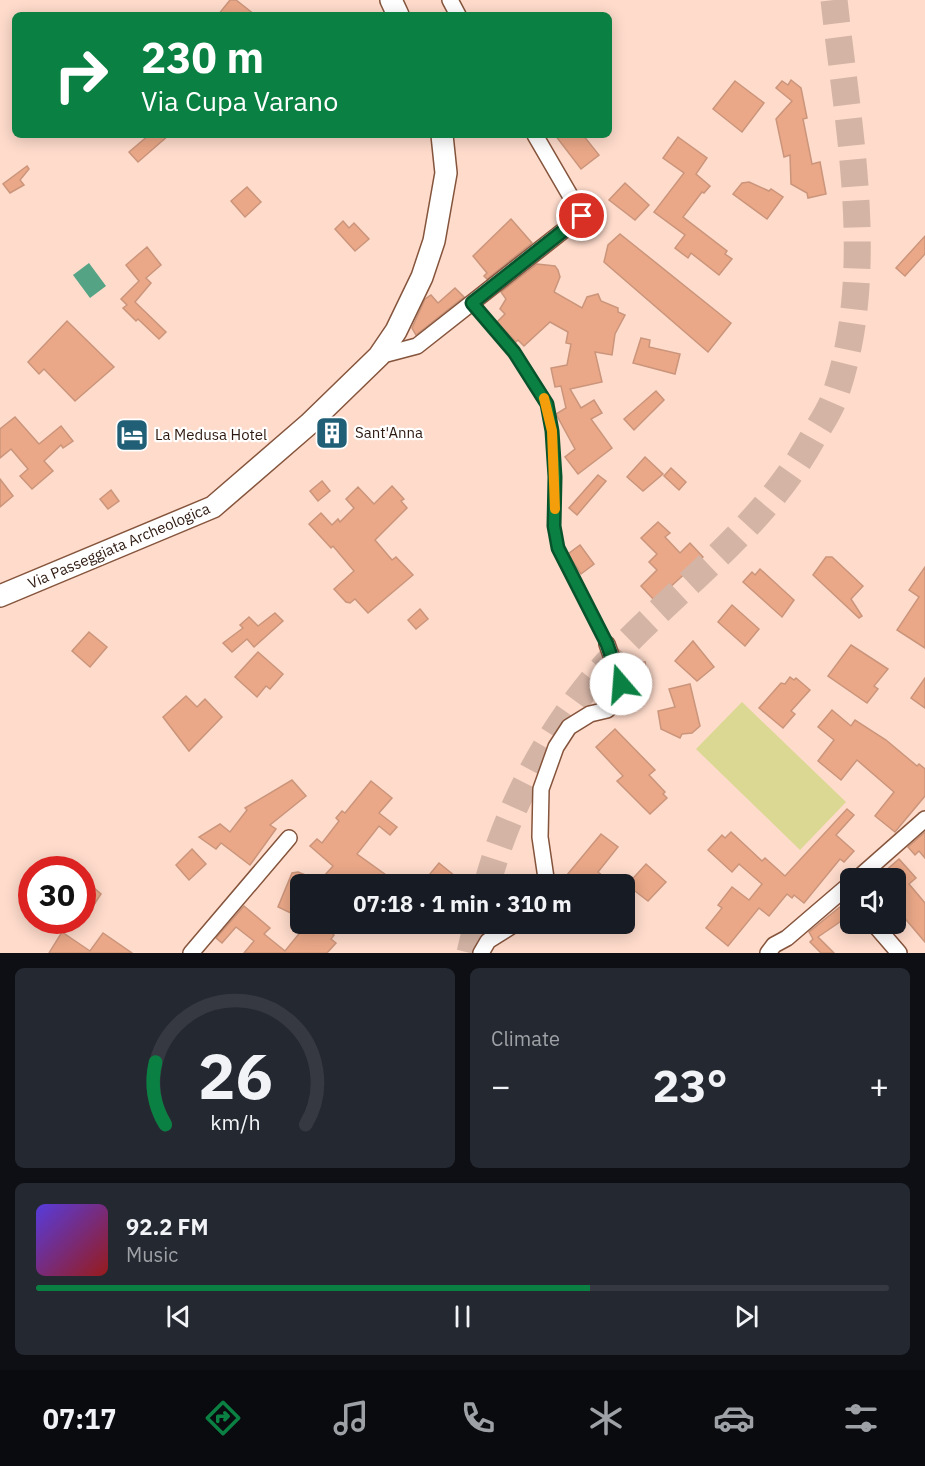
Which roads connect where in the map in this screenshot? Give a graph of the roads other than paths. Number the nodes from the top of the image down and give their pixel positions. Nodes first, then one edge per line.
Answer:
1 (442, 138) edge
2 (537, 138) edge
3 (472, 303) junction
4 (379, 356) junction
5 (0, 596) edge
6 (607, 644) joint
7 (925, 819) edge
8 (290, 838) dead end
9 (869, 868) edge
10 (545, 874) edge
11 (840, 897) edge
12 (499, 934) edge
13 (883, 934) edge
14 (191, 953) edge
15 (482, 953) edge
16 (768, 953) edge
17 (899, 953) edge

1 - 4 street, Via Passeggiata Archeologica
2 - 3 street
3 - 4 street
3 - 6 lane
4 - 5 street, Via Passeggiata Archeologica
6 - 10 street
7 - 9 street
8 - 14 street
11 - 16 street
12 - 15 street
13 - 17 street

